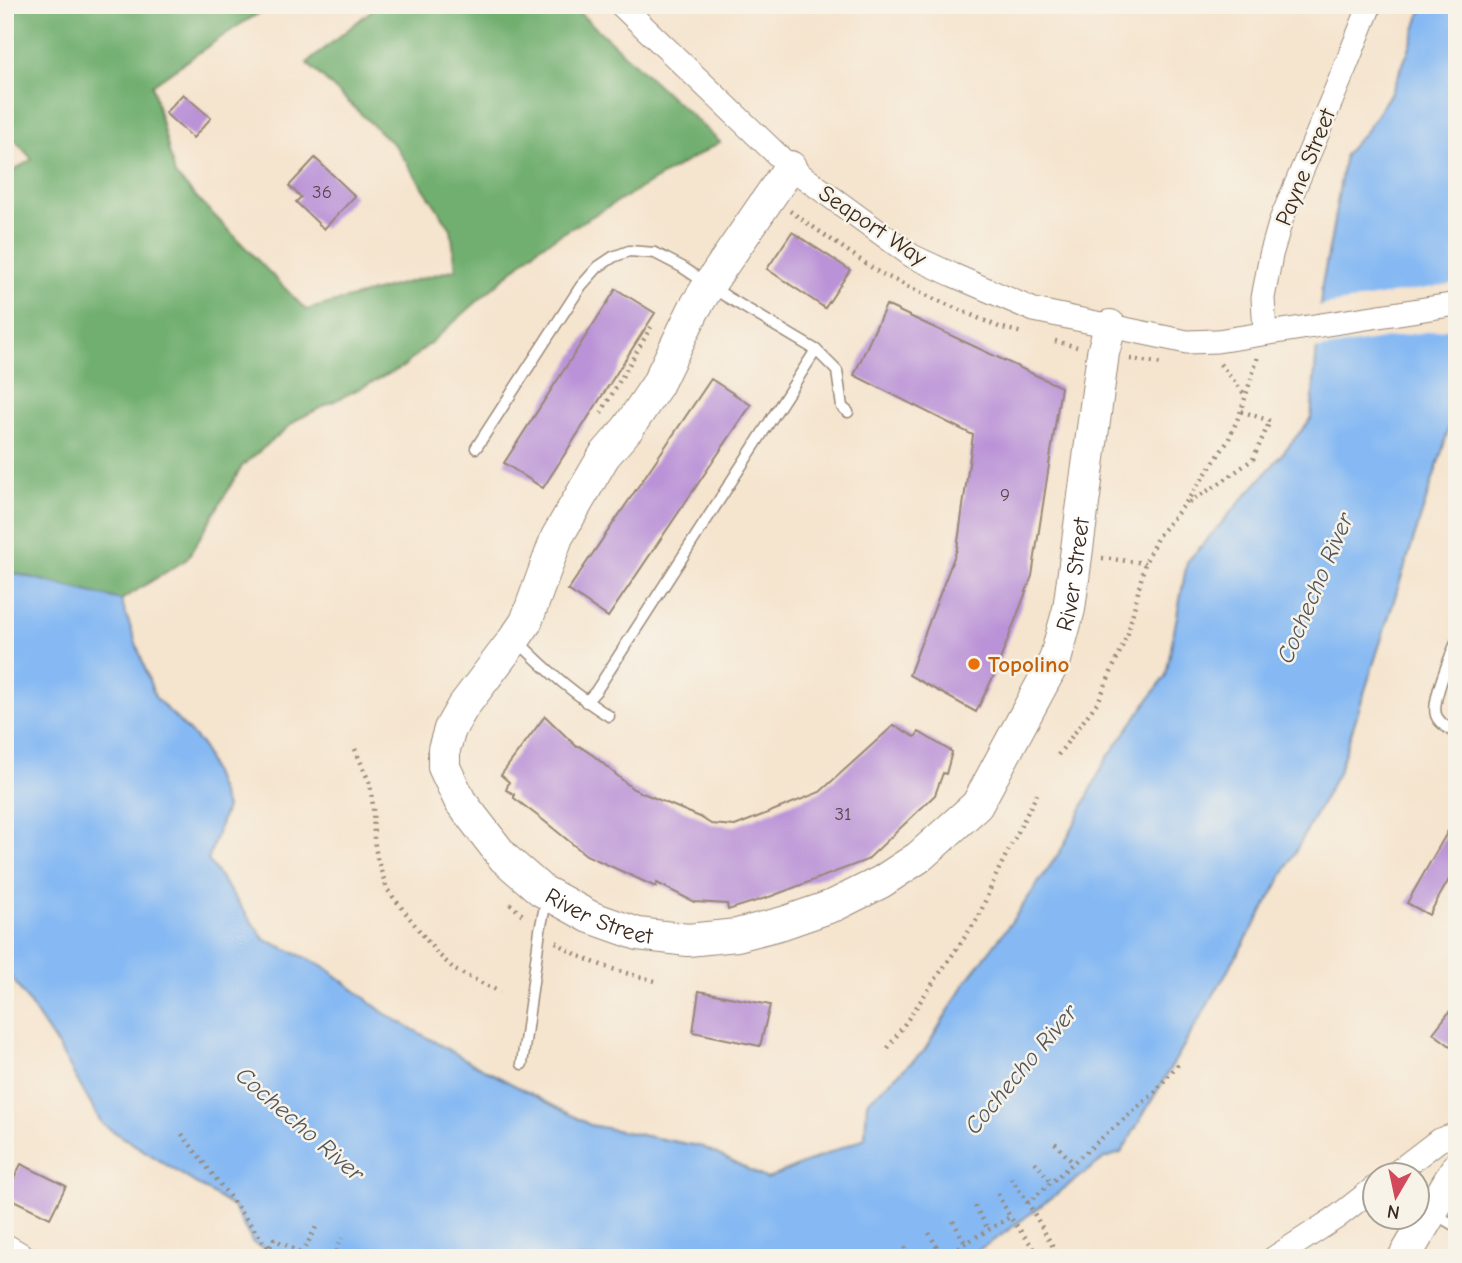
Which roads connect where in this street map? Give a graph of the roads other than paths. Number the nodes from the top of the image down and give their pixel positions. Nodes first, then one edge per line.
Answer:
1 (621, 5) edge
2 (1370, 5) edge
3 (790, 167) junction
4 (709, 285) junction
5 (1457, 304) edge
6 (1110, 326) junction
7 (1265, 333) junction
8 (816, 350) junction
9 (848, 412) dead end
10 (476, 448) dead end
11 (515, 638) junction
12 (1457, 639) edge
13 (586, 702) junction
14 (609, 716) dead end
15 (1457, 734) edge
16 (548, 893) junction
17 (522, 1064) dead end
18 (1457, 1134) edge
19 (1409, 1162) edge
20 (1457, 1168) edge
21 (1360, 1199) edge
22 (1444, 1219) edge
23 (5, 1245) edge
24 (27, 1258) edge
25 (1274, 1258) edge
26 (1404, 1258) edge

1 - 3 street, Seaport Way
2 - 7 street, Payne Street
3 - 4 street, River Street
3 - 6 street, Seaport Way
4 - 8 lane
4 - 10 lane
4 - 11 street, River Street
5 - 7 street, Seaport Way
6 - 7 street, Seaport Way
6 - 16 street, River Street
8 - 9 lane
8 - 13 lane
11 - 13 lane
11 - 16 street, River Street
12 - 15 lane
13 - 14 lane
16 - 17 lane
18 - 19 street
20 - 22 street
21 - 25 street
22 - 26 street
23 - 24 street

